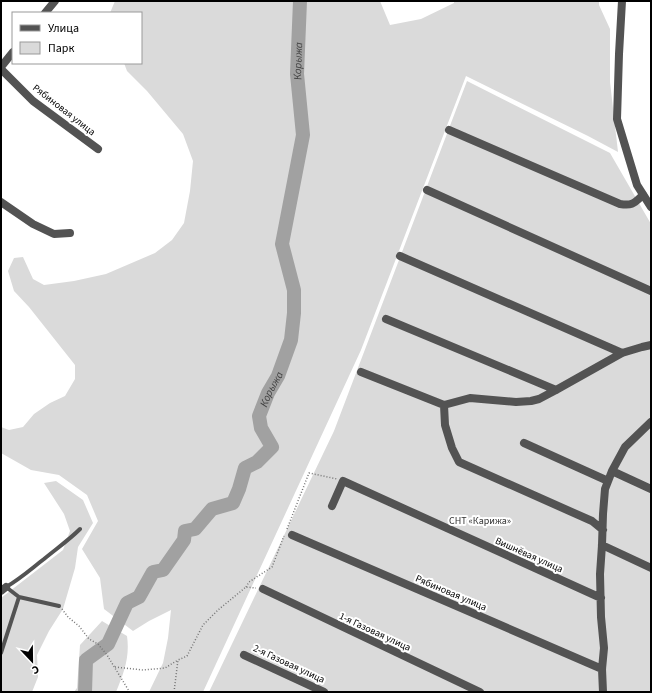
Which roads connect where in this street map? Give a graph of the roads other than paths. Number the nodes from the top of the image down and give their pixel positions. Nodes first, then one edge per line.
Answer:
1 (55, 1) edge
2 (622, 1) edge
3 (46, 12) edge
4 (12, 53) edge
5 (1, 68) edge
6 (449, 130) dead end
7 (98, 149) dead end
8 (427, 190) dead end
9 (643, 195) junction
10 (1, 202) edge
11 (651, 207) edge
12 (70, 233) dead end
13 (400, 256) dead end
14 (651, 291) edge
15 (386, 319) dead end
16 (651, 345) edge
17 (622, 353) junction
18 (361, 372) dead end
19 (556, 390) junction
20 (444, 405) junction
21 (651, 422) edge
22 (524, 443) dead end
23 (612, 471) junction
24 (608, 480) junction
25 (651, 489) edge
26 (332, 506) dead end
27 (80, 529) dead end
28 (603, 530) junction
29 (292, 535) dead end
30 (602, 545) junction
31 (651, 568) edge
32 (4, 589) edge
33 (262, 589) road end
34 (19, 597) junction
35 (601, 598) junction
36 (59, 606) road end
37 (1, 653) edge
38 (244, 655) dead end
39 (602, 668) junction
40 (324, 692) edge
41 (480, 692) edge
42 (603, 692) edge

1 - 3 street
2 - 9 street
4 - 5 street
5 - 7 street, Рябиновая улица
6 - 9 street
8 - 14 street
9 - 11 street
10 - 12 street
13 - 17 street
15 - 19 street
16 - 17 street
17 - 19 street
18 - 20 street
19 - 20 street
20 - 28 street
21 - 23 street
22 - 24 street
23 - 24 street
23 - 25 street
24 - 28 street
26 - 35 street, Вишнёвая улица
27 - 32 lane
28 - 30 street
29 - 39 street, Рябиновая улица
30 - 31 street
30 - 35 street
32 - 34 lane
33 - 41 street, 1-я Газовая улица
34 - 36 lane
34 - 37 lane
35 - 39 street
38 - 40 street, 2-я Газовая улица
39 - 42 street

